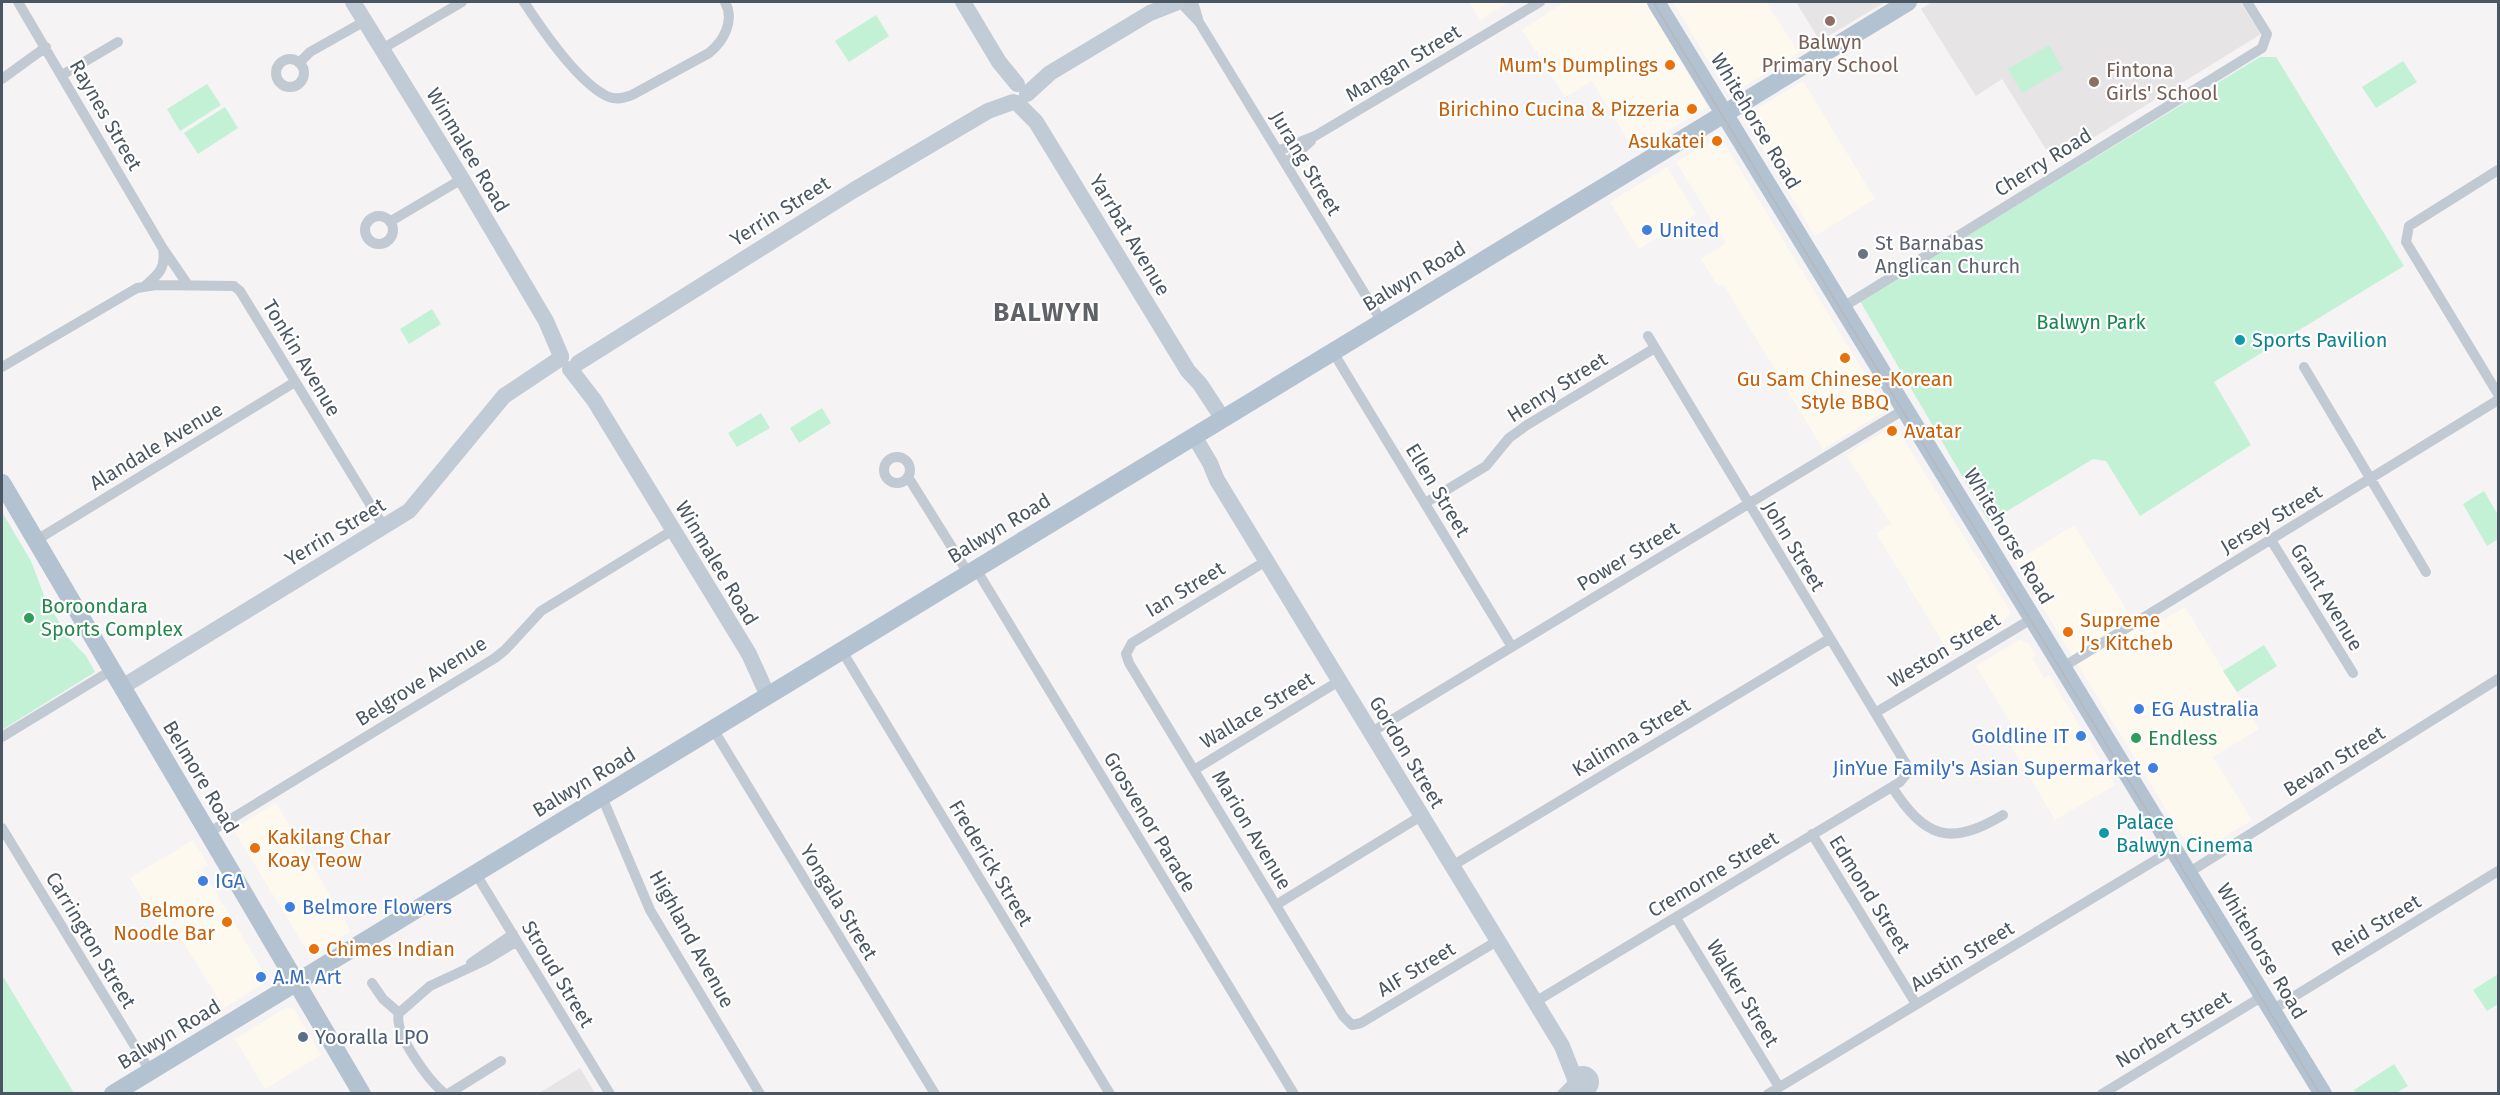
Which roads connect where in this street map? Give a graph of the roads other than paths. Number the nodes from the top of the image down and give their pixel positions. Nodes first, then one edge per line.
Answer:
1 (18, 2) edge
2 (353, 2) edge
3 (462, 2) edge
4 (524, 2) edge
5 (725, 2) edge
6 (963, 2) edge
7 (1183, 2) edge
8 (1540, 2) edge
9 (1656, 2) edge
10 (1908, 2) edge
11 (2247, 2) edge
12 (1156, 7) edge
13 (365, 21) junction
14 (118, 42) dead end
15 (46, 47) junction
16 (382, 49) junction
17 (299, 63) dead end
18 (62, 75) junction
19 (2, 79) edge
20 (1017, 93) junction
21 (1725, 113) junction
22 (1315, 136) junction
23 (1278, 151) junction
24 (1286, 163) junction
25 (2499, 170) edge
26 (462, 179) junction
27 (391, 221) dead end
28 (162, 247) junction
29 (188, 285) junction
30 (145, 286) junction
31 (1843, 307) junction
32 (1382, 322) junction
33 (1648, 336) dead end
34 (1655, 348) junction
35 (1333, 352) junction
36 (569, 361) junction
37 (2304, 366) dead end
38 (2, 367) edge
39 (295, 382) junction
40 (2499, 394) edge
41 (2499, 400) edge
42 (1905, 409) junction
43 (1219, 421) junction
44 (1191, 438) junction
45 (908, 477) dead end
46 (2372, 478) junction
47 (2, 483) edge
48 (1425, 503) junction
49 (1748, 504) junction
50 (384, 527) junction
51 (673, 530) junction
52 (2271, 540) junction
53 (35, 541) junction
54 (1266, 561) junction
55 (972, 571) junction
56 (2426, 572) dead end
57 (2033, 618) junction
58 (1829, 639) junction
59 (1512, 647) junction
60 (842, 651) junction
61 (1126, 651) joint
62 (2063, 667) junction
63 (112, 670) junction
64 (2353, 673) dead end
65 (2499, 679) edge
66 (1339, 681) junction
67 (122, 687) junction
68 (772, 693) junction
69 (1875, 713) junction
70 (713, 729) junction
71 (1370, 733) junction
72 (2, 737) edge
73 (1194, 770) junction
74 (1907, 774) joint
75 (1892, 787) junction
76 (602, 797) junction
77 (2003, 815) dead end
78 (1421, 816) junction
79 (2, 828) edge
80 (208, 833) junction
81 (1812, 834) junction
82 (2174, 849) junction
83 (1452, 866) junction
84 (2499, 871) edge
85 (2188, 873) junction
86 (476, 874) junction
87 (1276, 905) junction
88 (1676, 918) junction
89 (515, 938) junction
90 (1497, 941) junction
91 (297, 983) junction
92 (372, 983) dead end
93 (1535, 1002) junction
94 (2268, 1003) junction
95 (1916, 1004) junction
96 (399, 1013) junction
97 (1352, 1025) joint
98 (501, 1061) dead end
99 (150, 1071) junction
100 (1582, 1086) edge
101 (1779, 1087) junction
102 (113, 1094) edge
103 (362, 1094) edge
104 (446, 1094) edge
105 (610, 1094) edge
106 (760, 1094) edge
107 (935, 1094) edge
108 (1110, 1094) edge
109 (1294, 1094) edge
110 (1562, 1094) edge
111 (1768, 1094) edge
112 (2102, 1094) edge
113 (2323, 1094) edge

1 - 15 street, Raynes Street
2 - 13 street, Winmalee Road
3 - 16 street
4 - 5 street
6 - 20 street, Yarrbat Avenue
7 - 12 street, Yerrin Street
7 - 23 street, Jurang Street
8 - 22 street, Mangan Street
9 - 21 main road, Whitehorse Road
10 - 21 main road, Balwyn Road
11 - 31 street, Cherry Road
12 - 20 street, Yerrin Street
13 - 16 street, Winmalee Road
13 - 17 street
14 - 18 street
15 - 18 street, Raynes Street
15 - 19 street
16 - 26 street, Winmalee Road
18 - 28 street, Raynes Street
20 - 36 street, Yerrin Street
20 - 43 street, Yarrbat Avenue
21 - 31 main road, Whitehorse Road
21 - 32 main road, Balwyn Road
22 - 23 street, Mangan Street
22 - 24 street, Mangan Street
23 - 24 street, Jurang Street
24 - 32 street, Jurang Street
25 - 40 street
26 - 27 street
26 - 36 street, Winmalee Road
28 - 29 street, Raynes Street
28 - 30 street
29 - 30 street, Tonkin Avenue
29 - 39 street, Tonkin Avenue
30 - 38 street
31 - 42 main road, Whitehorse Road
32 - 35 main road, Balwyn Road
33 - 34 street, John Street
34 - 48 street, Henry Street
34 - 49 street, John Street
35 - 43 main road, Balwyn Road
35 - 48 street, Ellen Street
36 - 50 street, Yerrin Street
36 - 51 street, Winmalee Road
37 - 46 street
39 - 50 street, Tonkin Avenue
39 - 53 street, Alandale Avenue
41 - 46 street, Jersey Street
42 - 49 street, Power Street
42 - 57 main road, Whitehorse Road
43 - 44 main road, Balwyn Road
44 - 54 street, Gordon Street
44 - 55 main road, Balwyn Road
45 - 55 street, Grosvenor Parade
46 - 52 street, Jersey Street
46 - 56 street
47 - 53 main road, Belmore Road
48 - 59 street, Ellen Street
49 - 58 street, John Street
49 - 59 street, Power Street
50 - 67 street, Yerrin Street
51 - 68 street, Winmalee Road
51 - 80 street, Belgrove Avenue
52 - 62 street, Jersey Street
52 - 64 street, Grant Avenue
53 - 63 main road, Belmore Road
54 - 61 street, Ian Street
54 - 66 street, Gordon Street
55 - 60 main road, Balwyn Road
55 - 109 street, Grosvenor Parade
57 - 62 main road, Whitehorse Road
57 - 69 street, Weston Street
58 - 69 street, John Street
58 - 83 street, Kalimna Street
59 - 71 street, Power Street
60 - 68 main road, Balwyn Road
60 - 108 street, Frederick Street
61 - 73 street, Marion Avenue
62 - 82 main road, Whitehorse Road
63 - 67 main road, Belmore Road
63 - 72 street
65 - 85 street, Bevan Street
66 - 71 street, Gordon Street
66 - 73 street, Wallace Street
67 - 80 main road, Belmore Road
68 - 70 main road, Balwyn Road
69 - 74 street, John Street
70 - 76 main road, Balwyn Road
70 - 107 street, Yongala Street
71 - 78 street, Gordon Street
73 - 87 street, Marion Avenue
74 - 75 street, Cremorne Street
75 - 77 street
75 - 81 street, Cremorne Street
76 - 86 main road, Balwyn Road
76 - 106 street, Highland Avenue
78 - 83 street, Gordon Street
78 - 87 street
79 - 99 street, Carrington Street
80 - 91 main road, Belmore Road
81 - 88 street, Cremorne Street
81 - 95 street, Edmond Street
82 - 85 main road, Whitehorse Road
82 - 95 street, Austin Street
83 - 90 street, Gordon Street
84 - 94 street, Reid Street
85 - 94 main road, Whitehorse Road
86 - 89 street, Stroud Street
86 - 91 main road, Balwyn Road
87 - 97 street, Marion Avenue
88 - 93 street, Cremorne Street
88 - 101 street, Walker Street
89 - 96 street
89 - 105 street, Stroud Street
90 - 93 street, Gordon Street
90 - 97 street, AIF Street
91 - 99 main road, Balwyn Road
91 - 103 main road, Belmore Road
92 - 96 street
93 - 100 street, Gordon Street
94 - 112 street, Norbert Street
94 - 113 main road, Whitehorse Road
95 - 101 street, Austin Street
96 - 104 street
98 - 104 street
99 - 102 main road, Balwyn Road
100 - 110 street
101 - 111 street, Austin Street

